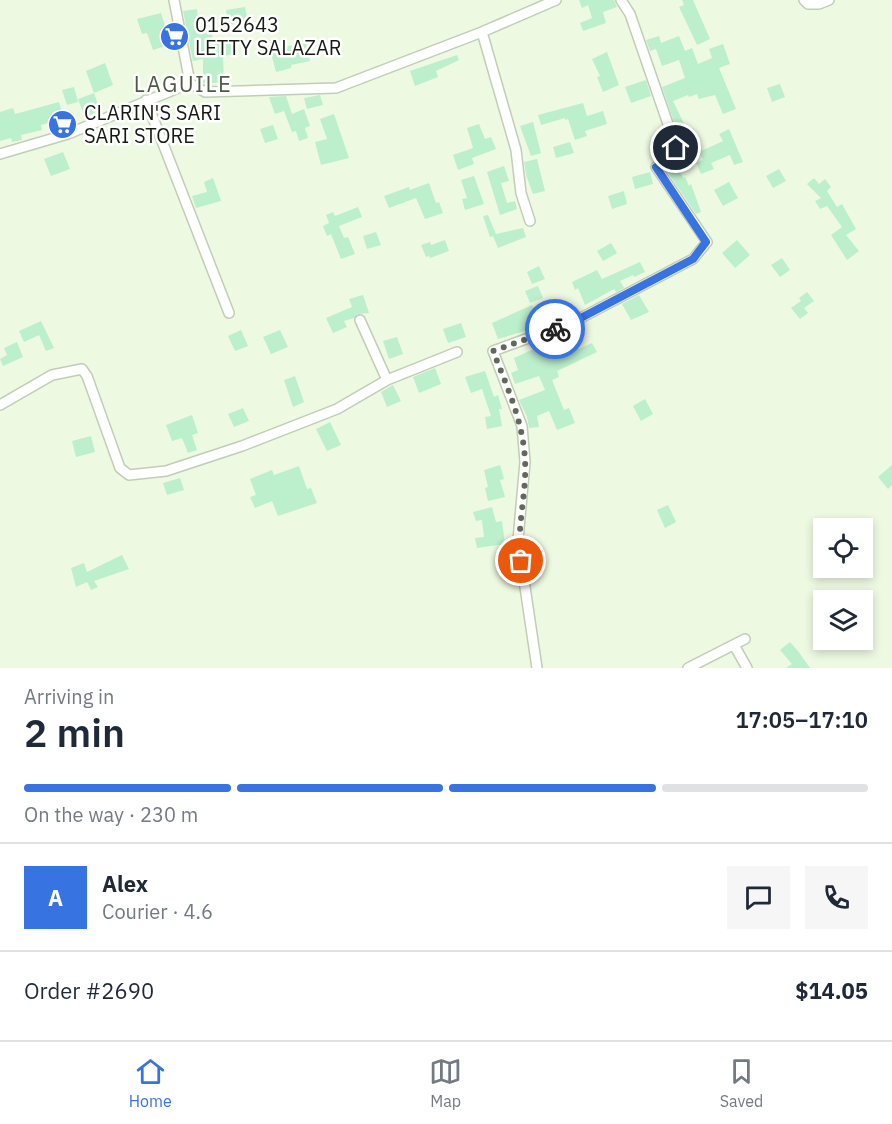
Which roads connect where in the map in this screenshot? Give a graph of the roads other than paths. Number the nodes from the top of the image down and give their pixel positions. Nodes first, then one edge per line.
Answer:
1 (174, 0) edge
2 (556, 0) edge
3 (621, 0) edge
4 (804, 0) edge
5 (829, 0) edge
6 (482, 32) junction
7 (190, 83) junction
8 (146, 100) junction
9 (0, 153) edge
10 (530, 221) dead end
11 (229, 313) dead end
12 (360, 320) dead end
13 (457, 352) dead end
14 (387, 380) junction
15 (0, 405) edge
16 (745, 639) dead end
17 (734, 645) junction
18 (710, 664) edge
19 (534, 667) edge
20 (688, 668) edge
21 (747, 668) edge

1 - 7 street
2 - 6 street
3 - 19 street
4 - 5 street
6 - 7 street
6 - 10 street
7 - 8 street
8 - 9 street
8 - 11 street
12 - 14 street
13 - 14 street
14 - 15 street
16 - 17 street
17 - 18 street
17 - 21 street
18 - 20 street

